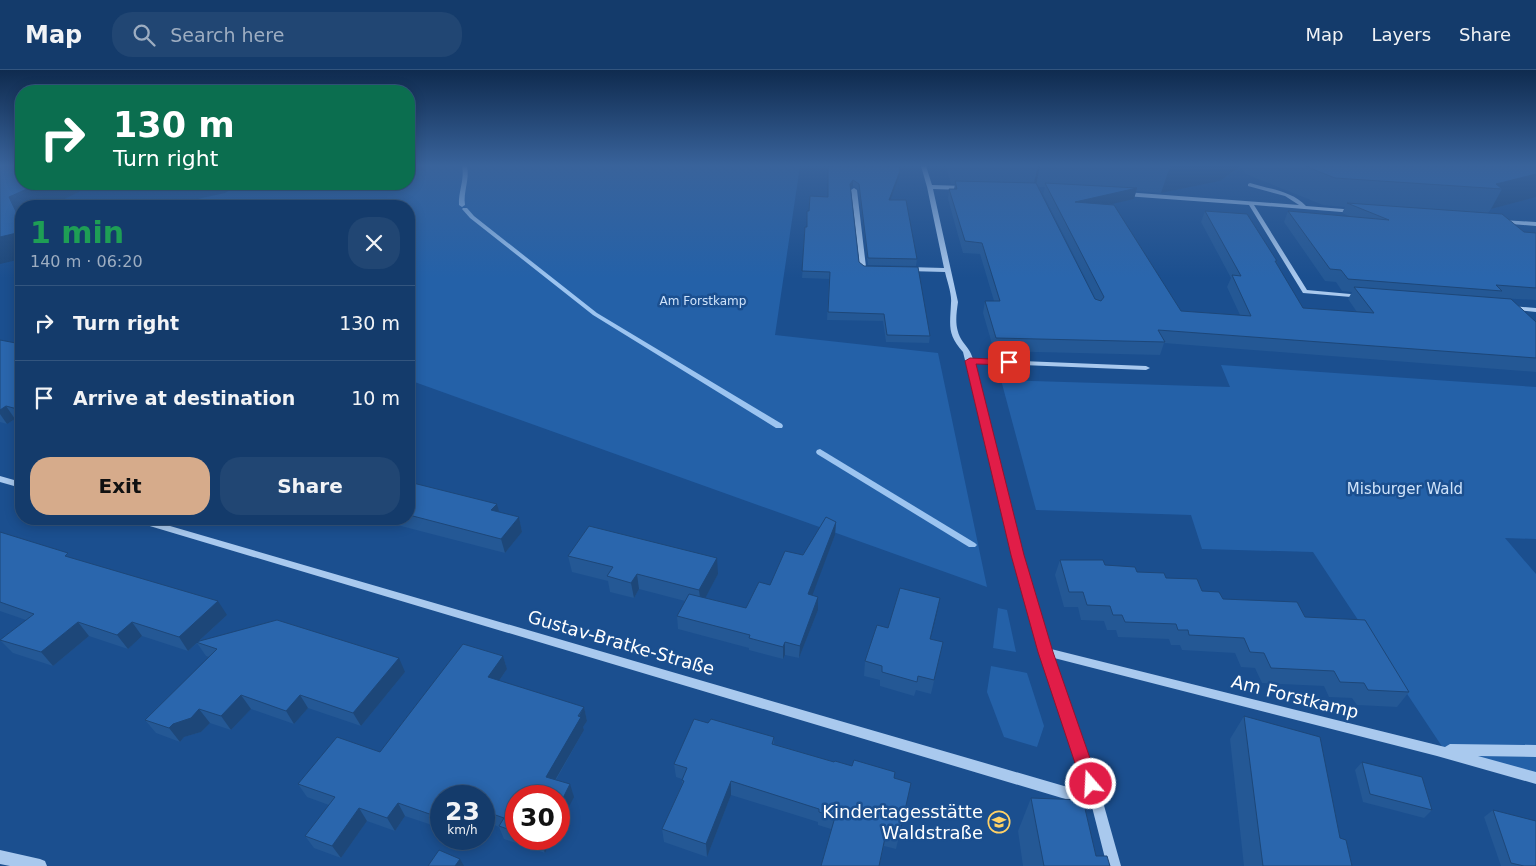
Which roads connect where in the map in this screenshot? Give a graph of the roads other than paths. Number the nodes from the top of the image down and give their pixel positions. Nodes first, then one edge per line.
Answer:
1 (855, 203) edge
2 (934, 203) edge
3 (1240, 203) edge
4 (1301, 203) edge
5 (1251, 204) junction
6 (1305, 208) junction
7 (1363, 212) edge
8 (1497, 221) edge
9 (1536, 224) edge
10 (882, 269) edge
11 (901, 269) edge
12 (948, 270) junction
13 (1372, 297) edge
14 (1507, 308) edge
15 (1536, 310) edge
16 (970, 361) junction
17 (1146, 368) dead end
18 (0, 479) edge
19 (15, 483) edge
20 (156, 525) edge
21 (1046, 652) junction
22 (1437, 750) junction
23 (1536, 751) edge
24 (1536, 778) edge
25 (1097, 802) junction
26 (0, 857) edge
27 (40, 866) edge
28 (1114, 866) edge

1 - 10 street
2 - 12 street
3 - 5 street
4 - 6 street
5 - 6 street
5 - 13 street
6 - 7 street
8 - 9 street
11 - 12 street
12 - 16 street
14 - 15 street
16 - 17 street
16 - 21 street
18 - 19 street
20 - 25 street, Gustav-Bratke-Straße
21 - 22 street, Am Forstkamp
21 - 25 street
22 - 23 street
22 - 24 street, Am Forstkamp
25 - 28 street
26 - 27 street

